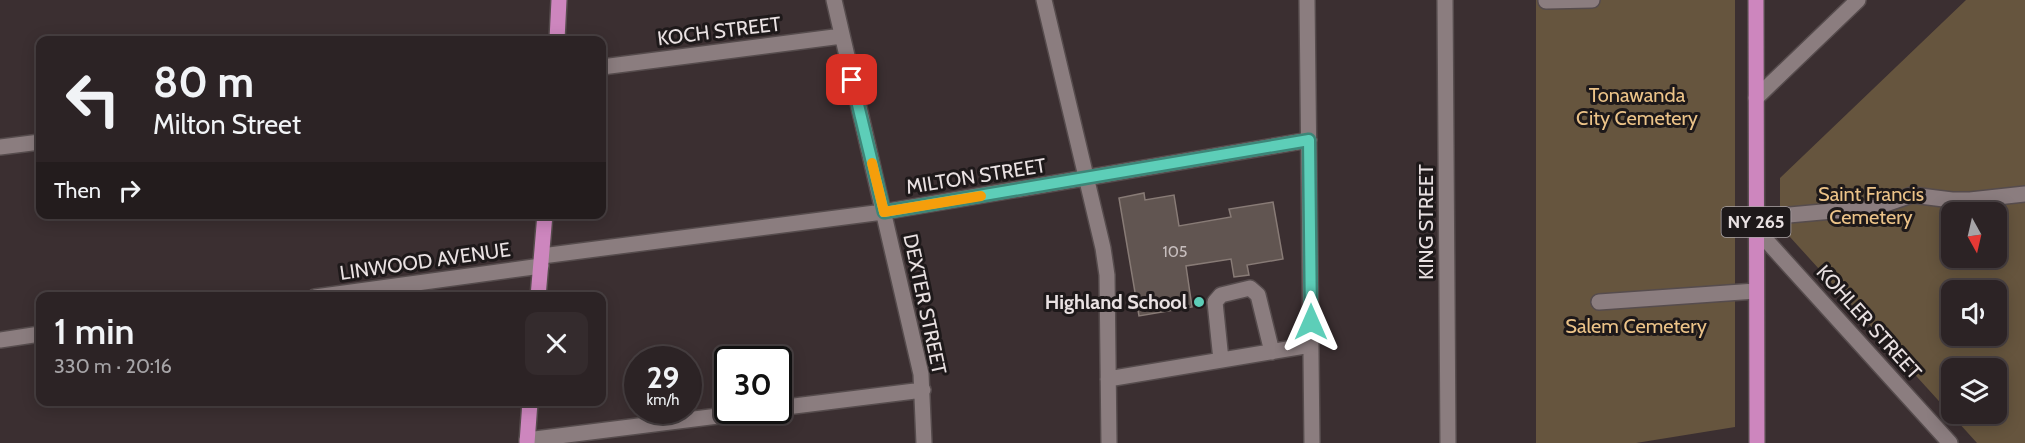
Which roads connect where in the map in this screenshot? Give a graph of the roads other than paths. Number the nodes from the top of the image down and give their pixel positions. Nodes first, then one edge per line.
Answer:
1 (559, 0) edge
2 (834, 0) edge
3 (1044, 0) edge
4 (1307, 0) edge
5 (1445, 0) edge
6 (1592, 0) edge
7 (1755, 0) edge
8 (1858, 0) edge
9 (1546, 5) edge
10 (557, 36) edge
11 (842, 36) junction
12 (606, 66) edge
13 (1756, 98) junction
14 (1309, 140) junction
15 (36, 142) edge
16 (0, 147) edge
17 (1087, 179) junction
18 (2025, 194) edge
19 (884, 212) junction
20 (545, 219) edge
21 (1756, 224) junction
22 (541, 261) junction
23 (1756, 291) junction
24 (346, 292) edge
25 (538, 292) edge
26 (1599, 302) dead end
27 (36, 335) edge
28 (0, 340) edge
29 (1311, 345) junction
30 (1272, 352) junction
31 (1221, 360) junction
32 (1108, 379) junction
33 (923, 390) junction
34 (530, 406) edge
35 (792, 406) edge
36 (714, 417) edge
37 (527, 442) edge
38 (924, 443) edge
39 (1109, 443) edge
40 (1312, 443) edge
41 (1448, 443) edge
42 (1757, 443) edge
43 (1950, 443) edge

1 - 10 main road
2 - 11 street, DEXTER STREET
3 - 17 street
4 - 14 street
5 - 41 street, KING STREET
6 - 9 street
7 - 13 main road, NY 265
8 - 13 street
11 - 12 street, KOCH STREET
11 - 19 street, DEXTER STREET
13 - 21 main road, NY 265
14 - 17 street, MILTON STREET
14 - 29 street
15 - 16 street
17 - 19 street, MILTON STREET
17 - 32 street
18 - 21 street
19 - 22 street, MILTON STREET
19 - 33 street, DEXTER STREET
20 - 22 main road
21 - 23 main road, NY 265
21 - 43 street, KOHLER STREET
22 - 24 street, LINWOOD AVENUE
22 - 25 main road
23 - 26 street
23 - 42 main road, NY 265
27 - 28 street
29 - 30 street
29 - 40 street
30 - 31 street
30 - 31 street
31 - 32 street
32 - 39 street
33 - 35 street
33 - 38 street, DEXTER STREET
34 - 37 main road
36 - 37 street

